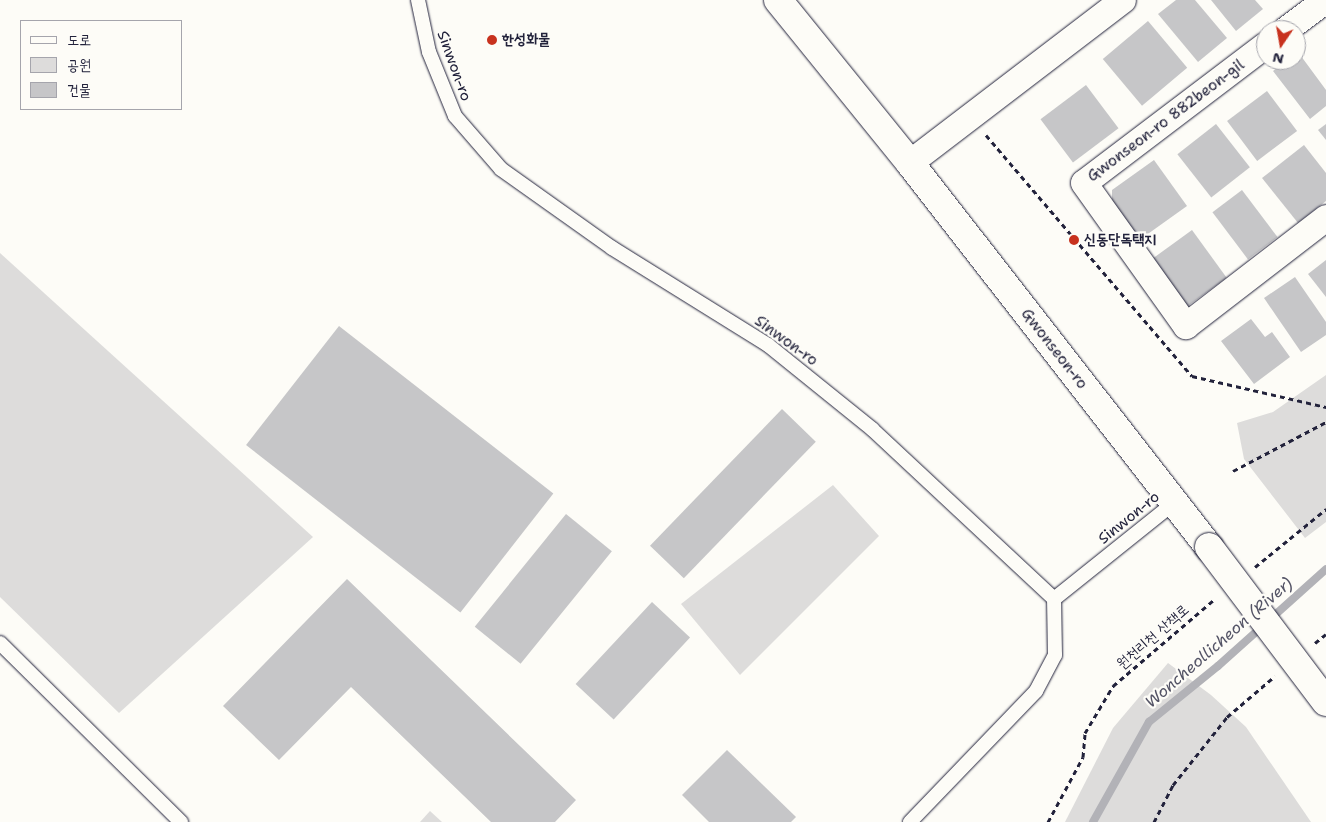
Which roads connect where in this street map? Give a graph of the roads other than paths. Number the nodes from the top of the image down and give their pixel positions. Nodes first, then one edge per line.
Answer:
1 (418, 0) edge
2 (778, 0) edge
3 (1123, 0) edge
4 (1326, 0) edge
5 (1299, 20) edge
6 (1256, 53) edge
7 (910, 163) junction
8 (1326, 218) edge
9 (1174, 503) junction
10 (1054, 599) junction
11 (0, 643) edge
12 (1326, 702) edge
13 (181, 822) edge
14 (910, 822) edge

1 - 10 lane, Sinwon-ro
2 - 7 street, Gwonseon-ro
3 - 7 street
4 - 5 street
6 - 8 street, Gwonseon-ro 882beon-gil
7 - 9 street, Gwonseon-ro
9 - 10 lane, Sinwon-ro
9 - 12 street, Gwonseon-ro, bridge
10 - 14 lane
11 - 13 lane

